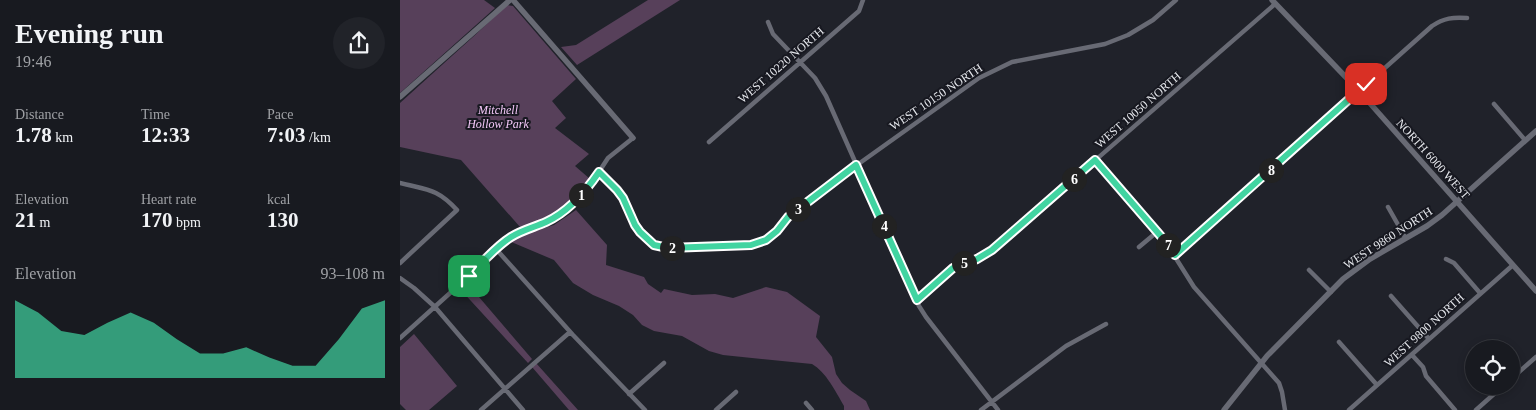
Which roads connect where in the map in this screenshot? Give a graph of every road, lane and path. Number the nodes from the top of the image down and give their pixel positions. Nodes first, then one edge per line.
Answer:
1 (511, 0) edge
2 (863, 0) edge
3 (1176, 0) edge
4 (1274, 2) edge
5 (1467, 18) dead end
6 (768, 22) dead end
7 (799, 62) junction
8 (1360, 92) junction
9 (400, 97) edge
10 (1494, 104) dead end
11 (1536, 131) edge
12 (633, 138) joint
13 (1525, 140) junction
14 (709, 142) dead end
15 (1095, 160) junction
16 (856, 165) junction
17 (599, 172) junction
18 (400, 183) edge
19 (1458, 202) junction
20 (1388, 207) dead end
21 (1157, 232) junction
22 (1405, 237) junction
23 (1139, 247) dead end
24 (496, 249) junction
25 (1175, 255) junction
26 (1446, 260) dead end
27 (400, 263) edge
28 (1513, 265) junction
29 (1310, 270) dead end
30 (400, 278) edge
31 (1536, 290) edge
32 (1331, 292) junction
33 (1480, 293) junction
34 (1391, 296) dead end
35 (917, 300) junction
36 (435, 307) junction
37 (1106, 324) dead end
38 (570, 332) junction
39 (400, 338) edge
40 (1429, 339) junction
41 (1339, 342) dead end
42 (1412, 355) junction
43 (1536, 357) edge
44 (1262, 362) junction
45 (664, 363) dead end
46 (1520, 371) edge
47 (1377, 385) junction
48 (505, 389) junction
49 (736, 392) dead end
50 (629, 394) junction
51 (1493, 395) edge
52 (992, 402) junction
53 (806, 403) dead end
54 (481, 410) edge
55 (523, 410) edge
56 (645, 410) edge
57 (716, 410) edge
58 (812, 410) edge
59 (981, 410) edge
60 (998, 410) edge
61 (1224, 410) edge
62 (1285, 410) edge
63 (1349, 410) edge
64 (1455, 410) edge
65 (1476, 410) edge

1 - 9 street
1 - 12 street
2 - 7 street, WEST 10220 NORTH
3 - 16 street, WEST 10150 NORTH
4 - 8 street, NORTH 6000 WEST
4 - 15 street, WEST 10050 NORTH
5 - 8 street
6 - 7 street
7 - 14 street, WEST 10220 NORTH
7 - 16 street
8 - 19 street, NORTH 6000 WEST
8 - 25 street
10 - 13 street
11 - 13 street, WEST 9860 NORTH
12 - 17 street
13 - 19 street, WEST 9860 NORTH
15 - 21 street
15 - 35 street, WEST 10050 NORTH
16 - 17 street, WEST 10150 NORTH
16 - 35 street
17 - 24 street
18 - 27 street
19 - 22 street, WEST 9860 NORTH
19 - 28 street, NORTH 6000 WEST
20 - 22 street
21 - 23 street
21 - 25 street
22 - 32 street, WEST 9860 NORTH
24 - 36 street
24 - 38 street
25 - 44 street
26 - 33 street
28 - 31 street, NORTH 6000 WEST
28 - 33 street, WEST 9800 NORTH
29 - 32 street
30 - 36 street
32 - 44 street, WEST 9860 NORTH
33 - 40 street, WEST 9800 NORTH
34 - 40 street
35 - 52 street
36 - 39 street
36 - 48 street
37 - 52 street
38 - 48 street
38 - 50 street
40 - 42 street, WEST 9800 NORTH
41 - 47 street
42 - 47 street, WEST 9800 NORTH
42 - 64 street
43 - 46 street
44 - 61 street
44 - 62 street
45 - 50 street
47 - 63 street, WEST 9800 NORTH
48 - 54 street
48 - 55 street
49 - 57 street
50 - 56 street
51 - 65 street
52 - 59 street
52 - 60 street
53 - 58 street

